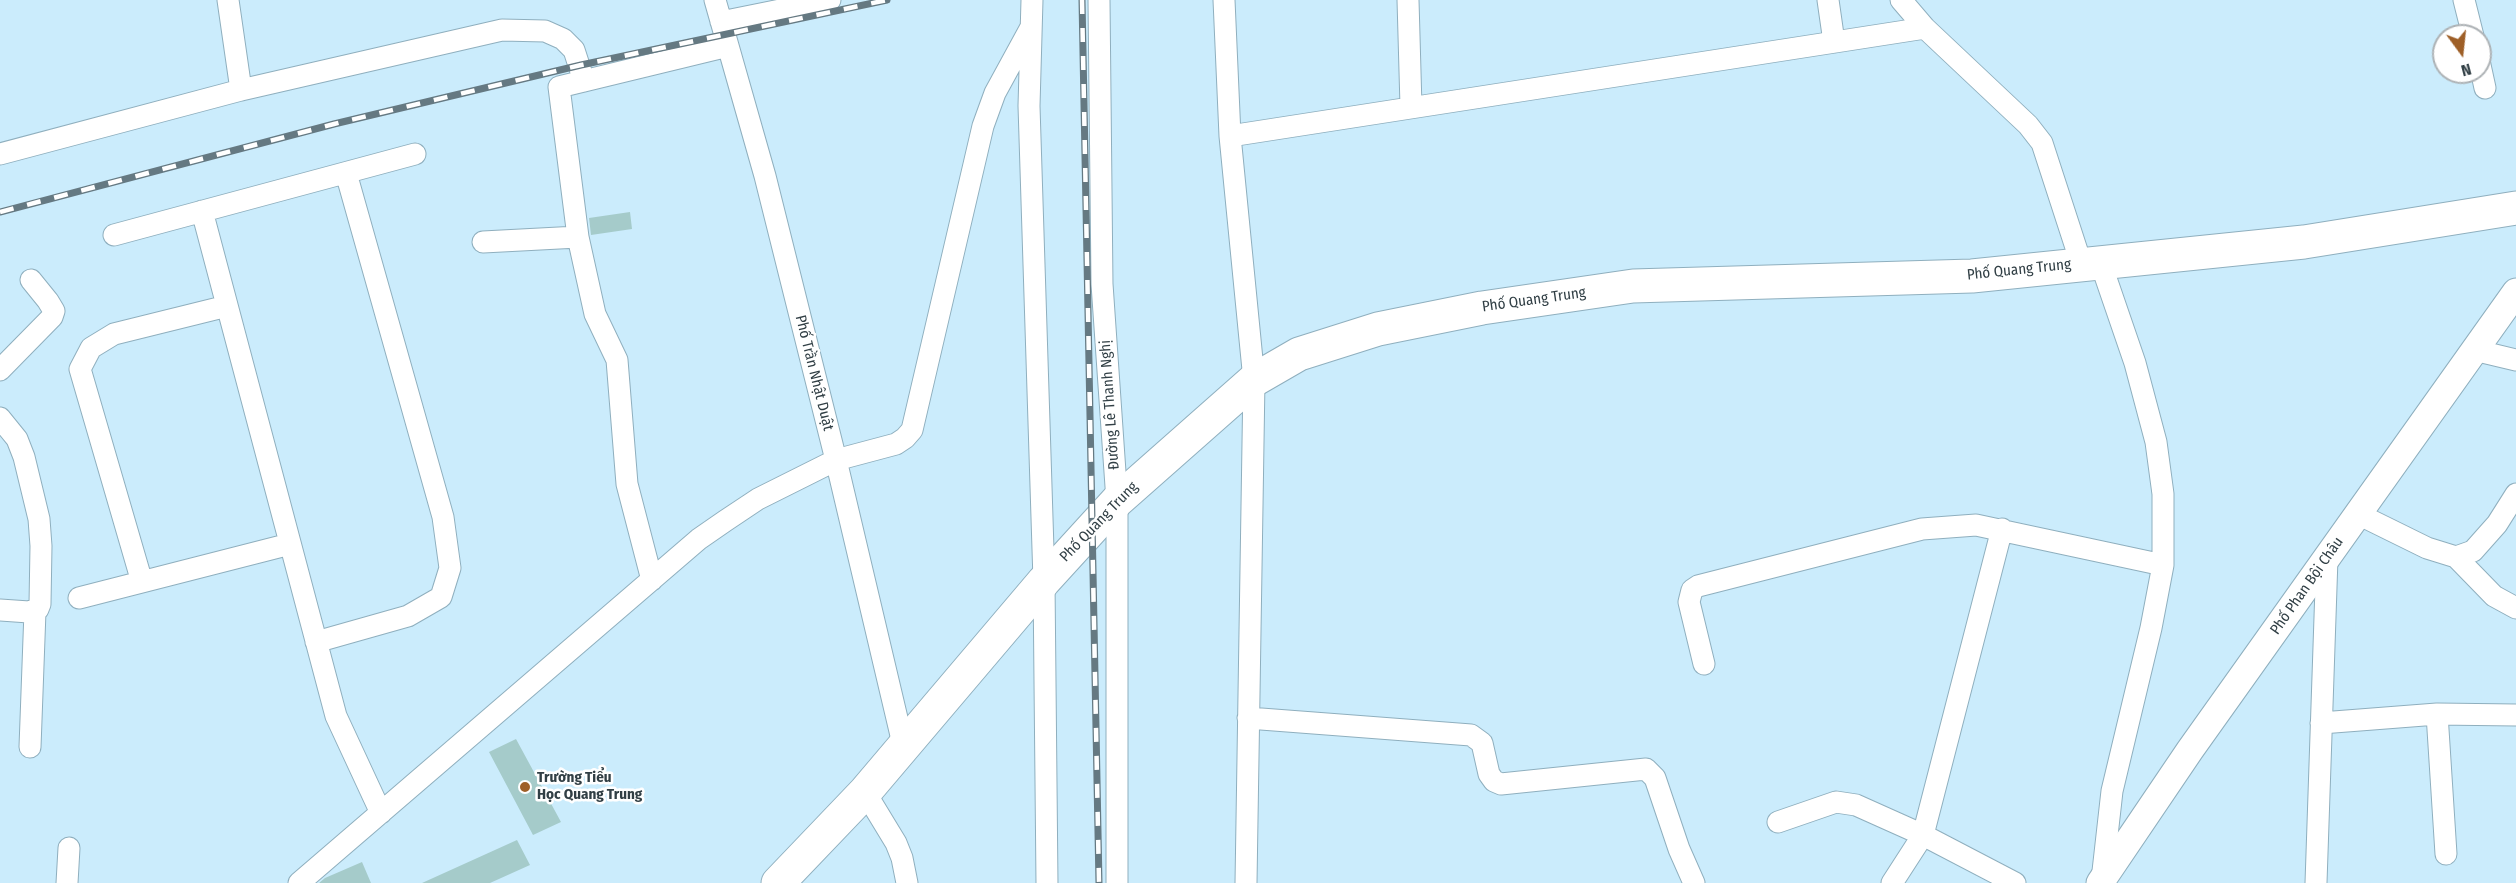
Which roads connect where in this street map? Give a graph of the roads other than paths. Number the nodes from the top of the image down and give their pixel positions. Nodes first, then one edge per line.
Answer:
1 (228, 0) edge
2 (715, 0) edge
3 (830, 0) edge
4 (1032, 0) edge
5 (1099, 0) edge
6 (1224, 0) edge
7 (1408, 0) edge
8 (1828, 0) edge
9 (1901, 0) edge
10 (2464, 0) edge
11 (721, 22) junction
12 (2470, 24) edge
13 (1031, 27) junction
14 (1925, 28) junction
15 (1834, 42) junction
16 (728, 46) junction
17 (584, 81) junction
18 (2485, 84) edge
19 (2486, 88) dead end
20 (241, 90) junction
21 (1412, 106) junction
22 (1230, 136) junction
23 (0, 154) edge
24 (416, 154) dead end
25 (346, 173) junction
26 (2516, 208) edge
27 (202, 211) junction
28 (114, 235) dead end
29 (578, 237) junction
30 (483, 242) dead end
31 (2091, 262) junction
32 (32, 280) dead end
33 (2516, 292) edge
34 (227, 306) junction
35 (2474, 350) junction
36 (2516, 360) edge
37 (0, 370) edge
38 (1254, 380) junction
39 (0, 418) edge
40 (836, 460) junction
41 (2516, 494) edge
42 (1117, 501) junction
43 (2358, 514) junction
44 (2507, 526) edge
45 (2002, 529) junction
46 (290, 544) junction
47 (2456, 557) junction
48 (2327, 558) junction
49 (2163, 565) junction
50 (652, 580) junction
51 (1044, 581) junction
52 (142, 582) junction
53 (79, 598) dead end
54 (2516, 608) edge
55 (0, 610) edge
56 (35, 611) junction
57 (316, 642) junction
58 (1704, 663) dead end
59 (2437, 714) junction
60 (2516, 715) edge
61 (1248, 718) junction
62 (2321, 723) junction
63 (30, 747) dead end
64 (904, 748) junction
65 (865, 792) junction
66 (381, 813) junction
67 (1778, 822) dead end
68 (1923, 835) junction
69 (69, 848) dead end
70 (2446, 854) dead end
71 (2101, 882) edge
72 (67, 883) edge
73 (299, 883) edge
74 (778, 883) edge
75 (907, 883) edge
76 (1047, 883) edge
77 (1117, 883) edge
78 (1246, 883) edge
79 (1694, 883) edge
80 (1892, 883) edge
81 (2015, 883) edge
82 (2316, 883) edge

1 - 20 street
2 - 11 street, Phố Trần Nhật Duật
3 - 11 street
4 - 13 street
5 - 42 street, Đường Lê Thanh Nghị
6 - 22 street
7 - 21 street
8 - 15 street
9 - 14 street
10 - 12 street
11 - 16 street, Phố Trần Nhật Duật
13 - 40 street
13 - 51 street
14 - 15 street
14 - 31 street
15 - 21 street
16 - 17 street
16 - 40 street, Phố Trần Nhật Duật
17 - 20 street
17 - 29 street
18 - 19 street
20 - 23 street
21 - 22 street
22 - 38 street
24 - 25 street
25 - 27 street
25 - 57 street
26 - 31 main road, Phố Quang Trung
27 - 28 street
27 - 34 street
29 - 30 street
29 - 50 street
31 - 38 main road, Phố Quang Trung
31 - 49 street
32 - 37 street
33 - 35 street, Phố Phan Bội Châu
34 - 46 street
34 - 52 street
35 - 36 street
35 - 43 street, Phố Phan Bội Châu
38 - 42 main road, Phố Quang Trung
38 - 61 street
39 - 56 street
40 - 50 street
40 - 64 street, Phố Trần Nhật Duật
41 - 44 street
42 - 51 main road, Phố Quang Trung
42 - 77 street, Đường Lê Thanh Nghị
43 - 47 street
43 - 48 street, Phố Phan Bội Châu
44 - 47 street
45 - 49 street
45 - 58 street
45 - 68 street
46 - 52 street
46 - 57 street
47 - 54 street
48 - 62 street
48 - 71 street, Phố Phan Bội Châu
49 - 71 street
50 - 66 street
51 - 64 main road, Phố Quang Trung
51 - 76 street
52 - 53 street
55 - 56 street
56 - 63 street
57 - 66 street
59 - 60 street
59 - 62 street
59 - 70 street
61 - 78 street
61 - 79 street
62 - 82 street
64 - 65 main road, Phố Quang Trung
65 - 74 main road, Phố Quang Trung
65 - 75 street
66 - 73 street
67 - 68 street
68 - 80 street
68 - 81 street
69 - 72 street

